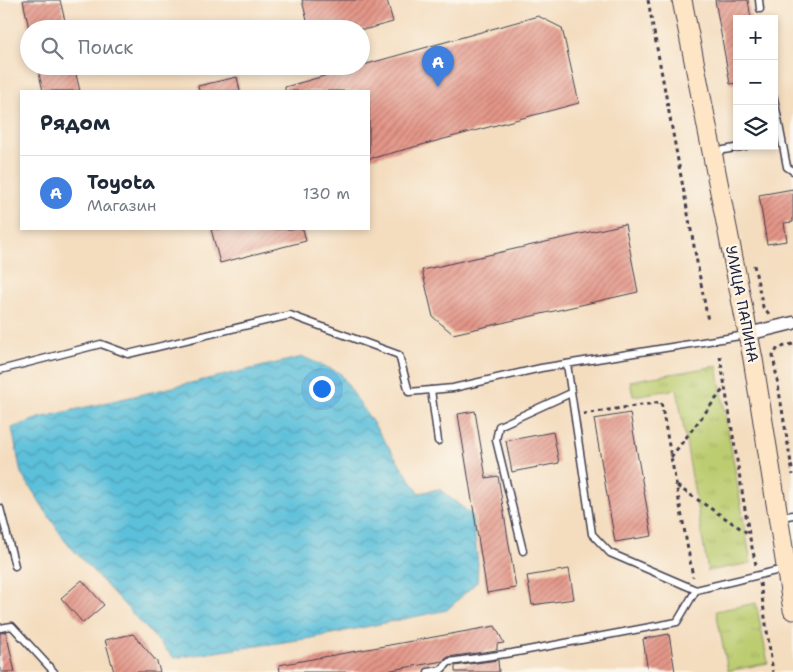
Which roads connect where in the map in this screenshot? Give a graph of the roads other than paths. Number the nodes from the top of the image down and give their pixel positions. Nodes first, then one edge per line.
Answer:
1 (682, 0) edge
2 (758, 0) edge
3 (760, 9) dead end
4 (775, 105) edge
5 (778, 140) edge
6 (782, 140) junction
7 (733, 148) edge
8 (712, 152) junction
9 (793, 171) edge
10 (793, 323) edge
11 (748, 334) junction
12 (567, 364) junction
13 (0, 370) edge
14 (431, 390) junction
15 (571, 393) junction
16 (438, 441) dead end
17 (0, 508) edge
18 (785, 516) edge
19 (523, 552) dead end
20 (15, 566) dead end
21 (785, 569) junction
22 (696, 590) junction
23 (792, 599) edge
24 (0, 628) edge
25 (54, 672) edge
26 (428, 672) edge

1 - 8 street, УЛИЦА ПАПИНА
2 - 3 lane
4 - 6 lane
5 - 6 lane
6 - 9 lane
7 - 8 lane
8 - 11 street, УЛИЦА ПАПИНА
10 - 11 street
11 - 12 lane
11 - 18 street, УЛИЦА ПАПИНА
12 - 14 lane
12 - 15 lane
13 - 14 lane
14 - 16 lane
15 - 19 lane
15 - 22 lane
17 - 20 lane
18 - 21 street, УЛИЦА ПАПИНА
21 - 22 lane
21 - 23 street, УЛИЦА ПАПИНА
22 - 26 lane
24 - 25 lane

